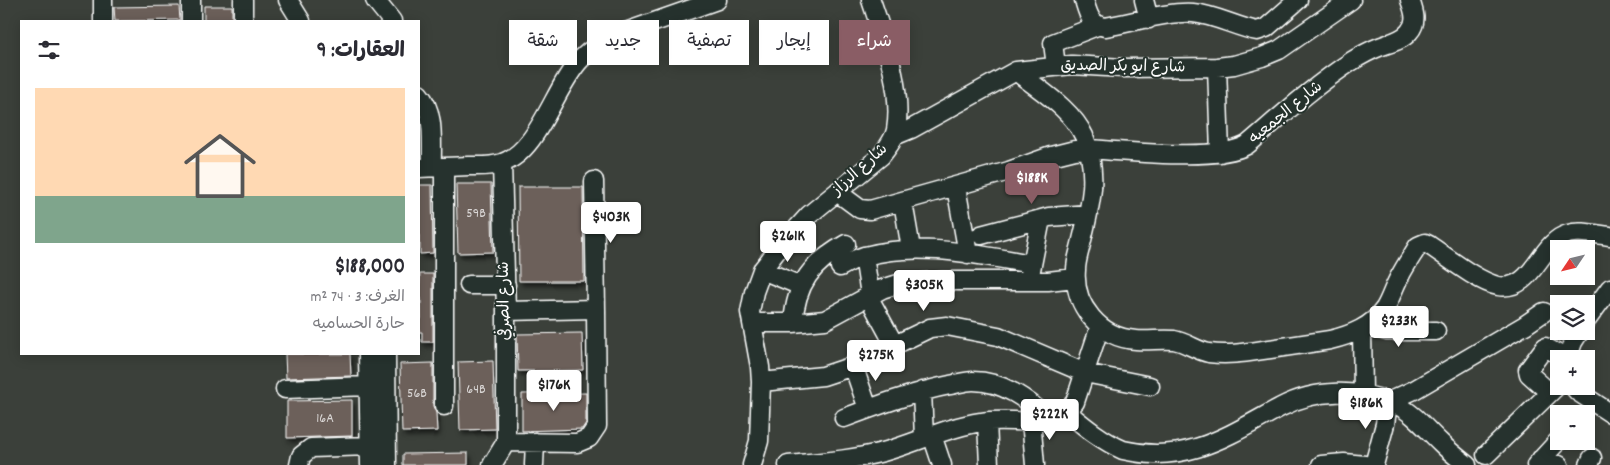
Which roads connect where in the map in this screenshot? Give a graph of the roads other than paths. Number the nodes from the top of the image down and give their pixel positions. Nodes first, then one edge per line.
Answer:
1 (103, 0) edge
2 (191, 0) edge
3 (243, 0) edge
4 (288, 0) edge
5 (375, 0) edge
6 (717, 0) edge
7 (871, 0) edge
8 (1084, 0) edge
9 (1144, 0) edge
10 (1298, 0) edge
11 (1351, 0) edge
12 (1410, 0) edge
13 (1196, 6) edge
14 (1149, 19) junction
15 (103, 20) edge
16 (191, 20) edge
17 (244, 20) edge
18 (300, 20) edge
19 (391, 20) edge
20 (1097, 26) junction
21 (1056, 66) junction
22 (1217, 67) junction
23 (1016, 71) junction
24 (420, 95) edge
25 (420, 135) edge
26 (894, 136) junction
27 (1088, 149) junction
28 (1220, 153) junction
29 (502, 163) junction
30 (429, 167) edge
31 (594, 181) dead end
32 (956, 187) junction
33 (837, 192) junction
34 (902, 202) junction
35 (1088, 214) junction
36 (1041, 219) junction
37 (981, 235) dead end
38 (1610, 236) edge
39 (846, 244) dead end
40 (911, 249) junction
41 (968, 254) junction
42 (864, 256) junction
43 (1032, 264) junction
44 (840, 267) dead end
45 (762, 270) junction
46 (1075, 278) junction
47 (1029, 282) junction
48 (469, 284) dead end
49 (506, 285) junction
50 (801, 286) junction
51 (1610, 288) edge
52 (869, 296) junction
53 (596, 308) junction
54 (1595, 309) edge
55 (506, 311) junction
56 (1544, 312) dead end
57 (752, 323) junction
58 (792, 323) junction
59 (1100, 326) junction
60 (1364, 327) junction
61 (1436, 331) dead end
62 (894, 344) junction
63 (1551, 350) edge
64 (368, 355) edge
65 (386, 355) edge
66 (853, 365) junction
67 (1085, 373) junction
68 (761, 382) junction
69 (368, 386) junction
70 (1150, 386) dead end
71 (1550, 386) edge
72 (286, 389) dead end
73 (922, 391) junction
74 (1550, 392) edge
75 (1363, 395) junction
76 (1581, 395) edge
77 (1388, 402) junction
78 (444, 406) dead end
79 (868, 409) junction
80 (1597, 410) edge
81 (1067, 412) junction
82 (844, 418) dead end
83 (1050, 419) junction
84 (1032, 420) junction
85 (987, 422) junction
86 (928, 436) junction
87 (506, 442) junction
88 (535, 442) junction
89 (369, 446) junction
90 (1550, 449) edge
91 (1486, 455) dead end
92 (895, 457) edge
93 (1132, 459) edge
94 (844, 462) edge
95 (1538, 462) edge
96 (1463, 464) edge
97 (299, 465) edge
98 (370, 465) edge
99 (387, 465) edge
100 (492, 465) edge
101 (534, 465) edge
102 (752, 465) edge
103 (788, 465) edge
104 (942, 465) edge
105 (989, 465) edge
106 (1036, 465) edge
107 (1321, 465) edge
108 (1365, 465) edge
109 (1374, 465) edge
110 (1558, 465) edge

1 - 15 street
2 - 16 street
3 - 17 street
4 - 18 street
5 - 19 street
6 - 29 street
7 - 26 street, شارع الرزاز
8 - 20 street
9 - 14 street
10 - 13 street
11 - 22 street, شارع ابو بكر الصديق
12 - 28 street, شارع الجمعيه
13 - 14 street
14 - 20 street
20 - 21 street
21 - 22 street, شارع ابو بكر الصديق
21 - 23 street, شارع ابو بكر الصديق
22 - 28 street
23 - 26 street, شارع ابو بكر الصديق
23 - 27 street
24 - 30 street
25 - 30 street
26 - 33 street, شارع الرزاز
27 - 28 street, شارع الجمعيه
27 - 32 street, شارع الجمعيه
27 - 35 street
29 - 30 street
29 - 49 street, شارع الصرفي
30 - 78 street
31 - 53 street
32 - 34 street, شارع الجمعيه
32 - 41 street
33 - 34 street, شارع الجمعيه
33 - 45 street, شارع الرزاز
34 - 40 street
35 - 36 street
35 - 46 street
36 - 37 street
36 - 43 street
38 - 60 street
39 - 50 street
40 - 41 street
40 - 42 street
41 - 43 street
42 - 44 street
42 - 52 street
43 - 47 street
45 - 50 street
45 - 57 street, شارع الرزاز
46 - 47 street
46 - 59 street
47 - 52 street
48 - 49 street
49 - 55 street, شارع الصرفي
50 - 58 street
51 - 54 street
52 - 58 street
52 - 62 street
53 - 55 street
53 - 88 street
55 - 87 street, شارع الصرفي
56 - 77 street
57 - 58 street
57 - 68 street, شارع الرزاز
59 - 60 street
59 - 67 street
60 - 61 street
60 - 75 street
62 - 66 street
62 - 67 street
63 - 71 street
64 - 69 street
65 - 99 street
66 - 68 street
66 - 79 street
67 - 70 street
67 - 81 street
68 - 102 street, شارع الرزاز
69 - 72 street
69 - 89 street
73 - 79 street
73 - 83 street
73 - 86 street
74 - 91 street
75 - 77 street
75 - 93 street
76 - 80 street
77 - 96 street
77 - 109 street
79 - 82 street
81 - 83 street
81 - 93 street
83 - 84 street
84 - 85 street
84 - 106 street
85 - 86 street
85 - 105 street
86 - 92 street
86 - 104 street
87 - 88 street
87 - 100 street
88 - 101 street
89 - 97 street
89 - 98 street
90 - 95 street
92 - 94 street
94 - 103 street
95 - 110 street
107 - 108 street

